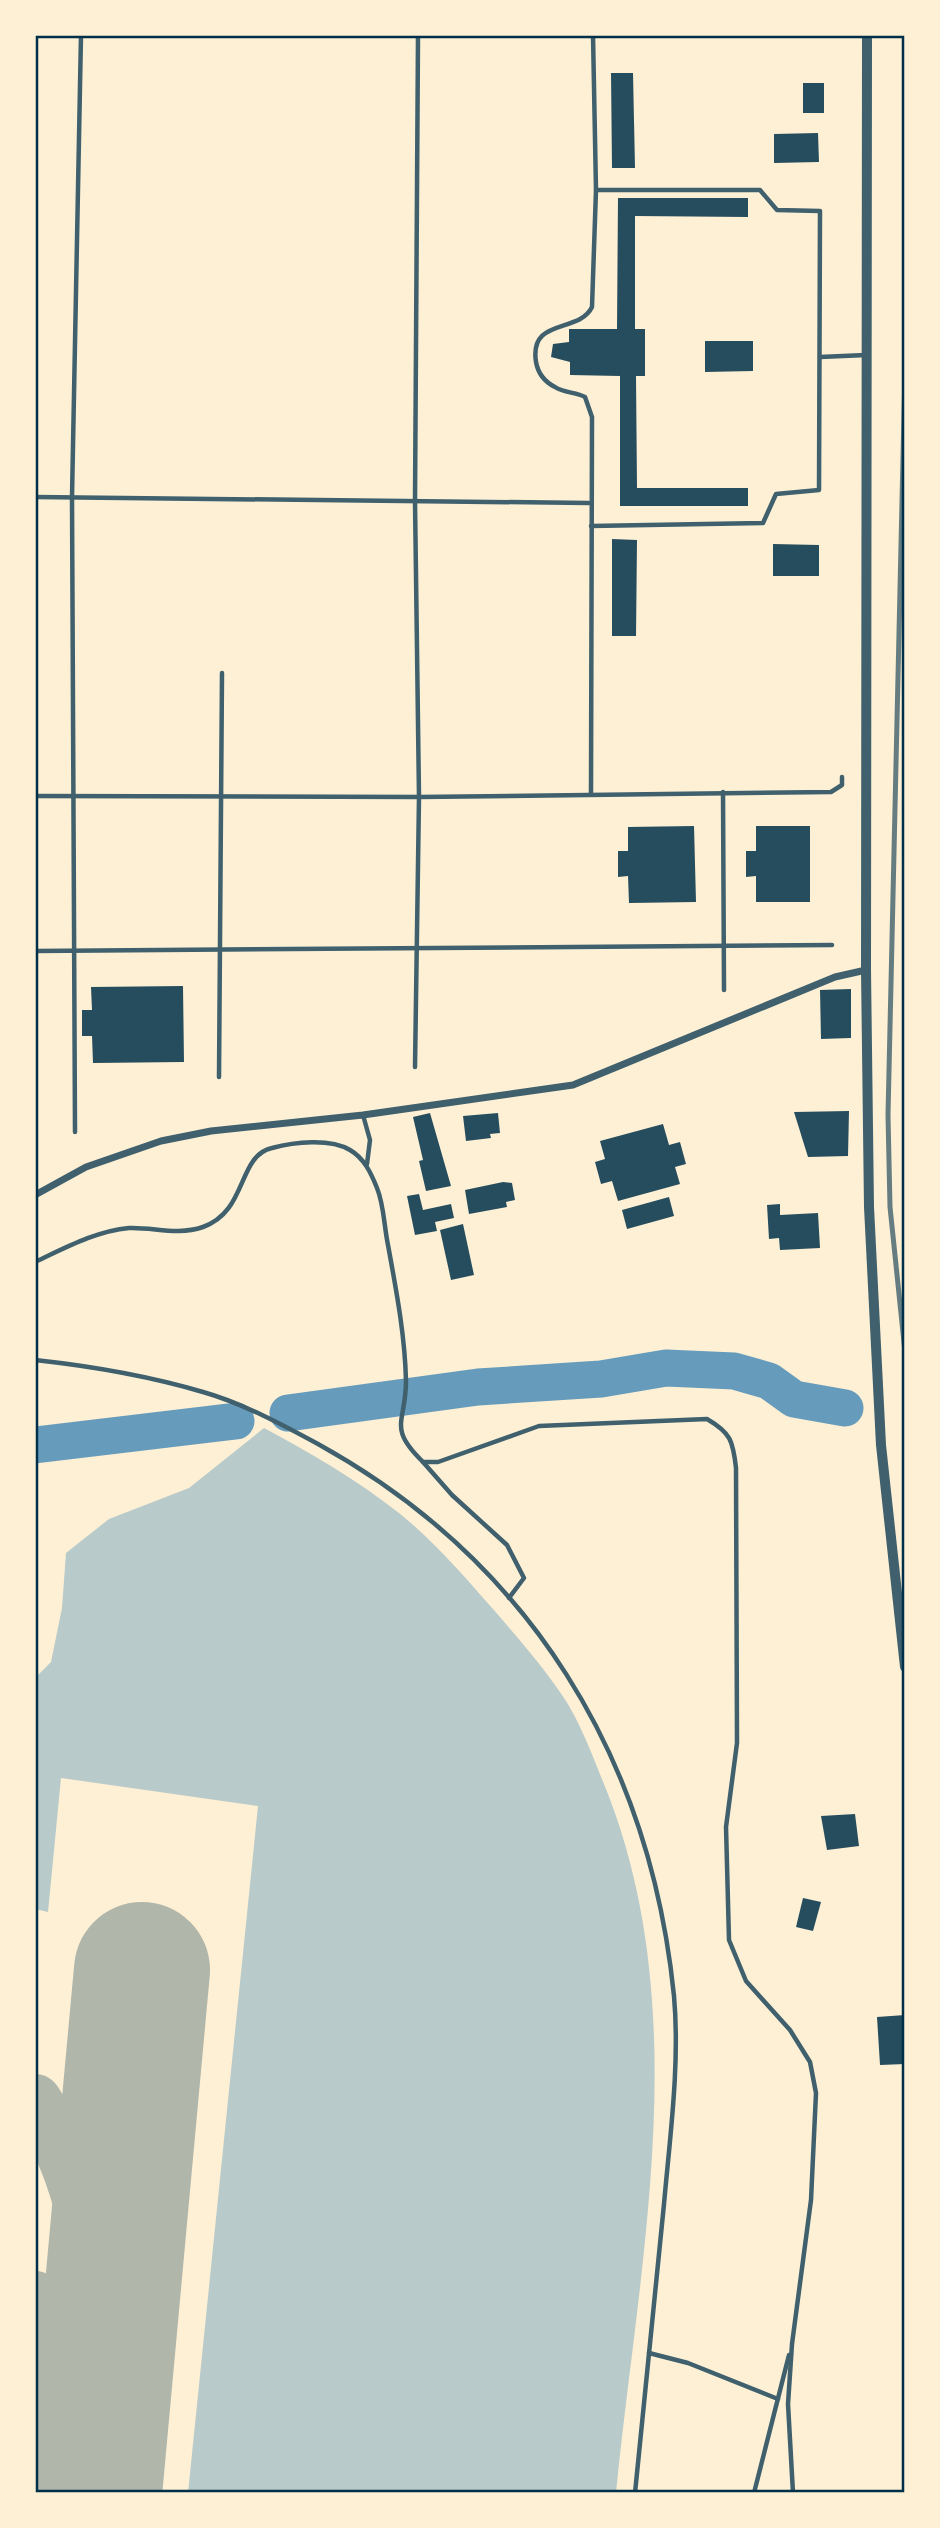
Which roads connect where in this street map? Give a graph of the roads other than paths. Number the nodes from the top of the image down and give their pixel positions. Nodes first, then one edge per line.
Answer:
1 (80, 35) edge
2 (418, 35) edge
3 (593, 35) edge
4 (867, 35) edge
5 (596, 190) junction
6 (867, 355) junction
7 (820, 357) junction
8 (35, 497) edge
9 (72, 497) junction
10 (415, 501) junction
11 (590, 503) junction
12 (591, 526) junction
13 (222, 673) dead end
14 (842, 777) dead end
15 (723, 792) junction
16 (591, 793) junction
17 (35, 796) edge
18 (73, 796) junction
19 (221, 796) junction
20 (419, 797) junction
21 (723, 946) junction
22 (832, 946) dead end
23 (415, 950) junction
24 (35, 951) edge
25 (73, 951) junction
26 (220, 951) junction
27 (866, 970) junction
28 (724, 990) dead end
29 (415, 1067) dead end
30 (219, 1077) dead end
31 (363, 1115) junction
32 (75, 1132) dead end
33 (367, 1165) junction
34 (35, 1195) edge
35 (35, 1262) edge
36 (35, 1360) edge
37 (423, 1462) junction
38 (509, 1598) junction
39 (905, 1667) edge
40 (792, 2344) junction
41 (649, 2353) junction
42 (778, 2399) junction
43 (635, 2493) edge
44 (754, 2493) edge
45 (793, 2493) edge

1 - 9 lane
2 - 10 lane
3 - 5 lane
4 - 6 street
5 - 7 lane
5 - 11 lane
6 - 7 lane
6 - 27 street
7 - 12 lane
8 - 9 lane
9 - 10 lane
9 - 18 lane
10 - 11 lane
10 - 20 lane
11 - 12 lane
12 - 16 lane
13 - 19 lane
14 - 15 lane
15 - 16 lane
15 - 21 lane
16 - 20 lane
17 - 18 lane
18 - 19 lane
18 - 25 lane
19 - 20 lane
19 - 26 lane
20 - 23 lane
21 - 22 lane
21 - 23 lane
21 - 28 lane
23 - 26 lane
23 - 29 lane
24 - 25 lane
25 - 26 lane
25 - 32 lane
26 - 30 lane
27 - 31 street
27 - 39 street
31 - 33 lane
31 - 34 street
33 - 35 lane
33 - 37 lane
36 - 38 lane
37 - 38 lane
37 - 40 lane
38 - 41 lane
40 - 42 lane
40 - 45 lane
41 - 42 lane
41 - 43 lane
42 - 44 lane

